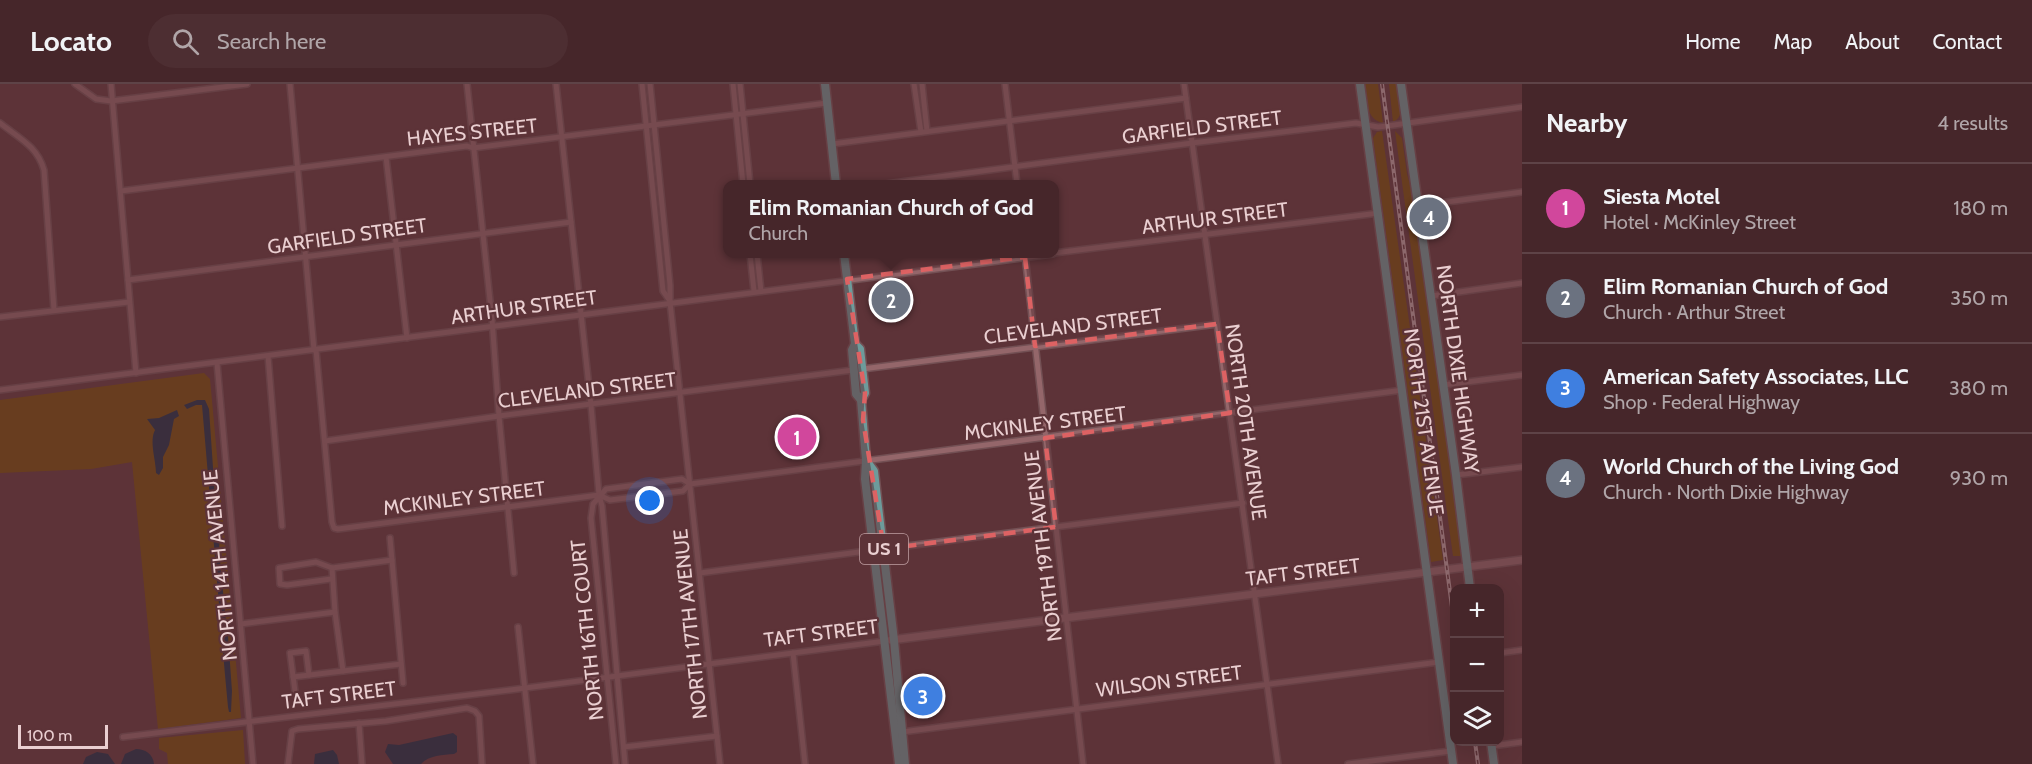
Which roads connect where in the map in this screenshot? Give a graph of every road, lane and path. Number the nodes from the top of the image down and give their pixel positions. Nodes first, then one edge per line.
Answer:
1 (75, 84) edge
2 (111, 84) edge
3 (247, 84) edge
4 (290, 84) edge
5 (467, 84) edge
6 (556, 84) edge
7 (642, 84) edge
8 (650, 84) edge
9 (733, 84) edge
10 (740, 84) edge
11 (825, 84) edge
12 (914, 84) edge
13 (922, 84) edge
14 (1005, 84) edge
15 (1184, 84) edge
16 (1360, 84) edge
17 (1401, 84) edge
18 (1186, 98) junction
19 (111, 101) junction
20 (827, 103) junction
21 (1522, 108) edge
22 (739, 114) junction
23 (1009, 121) junction
24 (0, 123) edge
25 (655, 124) junction
26 (1366, 124) junction
27 (1407, 124) junction
28 (647, 125) junction
29 (924, 132) junction
30 (562, 137) junction
31 (1192, 143) junction
32 (832, 144) junction
33 (473, 148) junction
34 (386, 157) junction
35 (1015, 166) junction
36 (298, 168) junction
37 (743, 180) edge
38 (749, 180) edge
39 (836, 180) edge
40 (915, 180) edge
41 (1017, 180) edge
42 (121, 191) junction
43 (1522, 192) edge
44 (1417, 206) junction
45 (1379, 213) junction
46 (571, 222) junction
47 (483, 233) junction
48 (1205, 235) junction
49 (396, 244) junction
50 (1059, 252) edge
51 (305, 256) junction
52 (750, 258) edge
53 (757, 258) edge
54 (844, 258) edge
55 (1003, 258) edge
56 (1025, 258) edge
57 (847, 279) junction
58 (128, 280) junction
59 (1522, 283) edge
60 (754, 291) junction
61 (761, 291) junction
62 (1431, 296) junction
63 (129, 302) junction
64 (670, 302) junction
65 (54, 310) junction
66 (581, 315) junction
67 (0, 317) edge
68 (1217, 324) junction
69 (493, 327) junction
70 (407, 338) junction
71 (1035, 346) junction
72 (315, 350) junction
73 (268, 356) junction
74 (217, 363) junction
75 (858, 370) junction
76 (136, 373) junction
77 (1522, 375) edge
78 (1443, 385) junction
79 (0, 390) edge
80 (1403, 390) junction
81 (680, 393) junction
82 (591, 405) junction
83 (1230, 413) junction
84 (499, 416) junction
85 (1045, 438) junction
86 (325, 441) junction
87 (866, 460) junction
88 (1522, 467) edge
89 (1456, 475) junction
90 (690, 484) junction
91 (599, 495) junction
92 (581, 498) junction
93 (1243, 503) junction
94 (508, 507) junction
95 (591, 512) junction
96 (282, 526) dead end
97 (1056, 527) junction
98 (390, 538) dead end
99 (884, 549) junction
100 (873, 550) junction
101 (392, 560) junction
102 (1522, 560) edge
103 (332, 568) junction
104 (1467, 568) junction
105 (514, 573) dead end
106 (700, 573) junction
107 (1427, 573) junction
108 (331, 579) junction
109 (1469, 584) edge
110 (1255, 594) junction
111 (335, 612) junction
112 (1066, 617) junction
113 (241, 624) junction
114 (518, 627) dead end
115 (889, 640) junction
116 (1522, 650) edge
117 (1504, 652) edge
118 (793, 653) junction
119 (1440, 662) junction
120 (401, 664) junction
121 (710, 665) junction
122 (343, 671) junction
123 (309, 675) junction
124 (616, 676) junction
125 (293, 677) junction
126 (607, 678) junction
127 (403, 682) dead end
128 (1268, 684) junction
129 (525, 688) junction
130 (296, 699) dead end
131 (1076, 708) junction
132 (250, 723) junction
133 (359, 723) junction
134 (903, 732) junction
135 (717, 736) junction
136 (123, 737) dead end
137 (1522, 742) edge
138 (1504, 743) edge
139 (1491, 746) edge
140 (624, 747) junction
141 (1451, 751) junction
142 (253, 764) edge
143 (288, 764) edge
144 (362, 764) edge
145 (482, 764) edge
146 (533, 764) edge
147 (616, 764) edge
148 (625, 764) edge
149 (720, 764) edge
150 (805, 764) edge
151 (899, 764) edge
152 (905, 764) edge
153 (1083, 764) edge
154 (1278, 764) edge
155 (1348, 764) edge
156 (1453, 764) edge
157 (1494, 764) edge

1 - 19 street
2 - 19 street
3 - 19 street
4 - 36 street
5 - 33 street
6 - 30 street, NORTH 16TH COURT
7 - 28 street, NORTH 17TH AVENUE
8 - 25 street, NORTH 17TH AVENUE
9 - 22 street
10 - 22 street
11 - 20 main road
12 - 29 street
13 - 29 street
14 - 23 street
15 - 18 street, NORTH 20TH AVENUE
16 - 26 main road, NORTH 21ST AVENUE
17 - 27 main road, NORTH DIXIE HIGHWAY
18 - 23 street
18 - 31 street, NORTH 20TH AVENUE
19 - 42 street
20 - 22 street, HAYES STREET
20 - 32 main road
21 - 27 street, GARFIELD STREET
22 - 25 street, HAYES STREET
22 - 37 street
22 - 38 street
23 - 29 street
23 - 35 street
24 - 65 street
25 - 28 street, HAYES STREET
25 - 64 street, NORTH 17TH AVENUE
26 - 27 street, GARFIELD STREET
26 - 31 street, GARFIELD STREET
26 - 45 main road, NORTH 21ST AVENUE
27 - 44 main road, NORTH DIXIE HIGHWAY
28 - 30 street, HAYES STREET
28 - 64 street, NORTH 17TH AVENUE
29 - 32 street
30 - 33 street, HAYES STREET
30 - 46 street, NORTH 16TH COURT
31 - 35 street, GARFIELD STREET
31 - 48 street, NORTH 20TH AVENUE
32 - 39 main road
33 - 34 street, HAYES STREET
33 - 47 street
34 - 36 street, HAYES STREET
34 - 49 street
35 - 40 street, GARFIELD STREET
35 - 41 street
36 - 42 street, HAYES STREET
36 - 51 street
42 - 58 street
43 - 44 street
44 - 62 main road, NORTH DIXIE HIGHWAY
45 - 48 street, ARTHUR STREET
45 - 80 main road, NORTH 21ST AVENUE
46 - 47 street, GARFIELD STREET
46 - 66 street, NORTH 16TH COURT
47 - 49 street, GARFIELD STREET
47 - 69 street
48 - 50 street, ARTHUR STREET
48 - 68 street, NORTH 20TH AVENUE
49 - 51 street, GARFIELD STREET
49 - 70 street
51 - 58 street, GARFIELD STREET
51 - 72 street
52 - 60 street
53 - 61 street
54 - 57 main road, US 1
55 - 57 street, ARTHUR STREET
56 - 71 street, NORTH 19TH AVENUE
57 - 61 street, ARTHUR STREET
57 - 75 main road, US 1
58 - 63 street
59 - 62 street
60 - 61 street, ARTHUR STREET
60 - 64 street, ARTHUR STREET
62 - 78 main road, NORTH DIXIE HIGHWAY
63 - 65 street
63 - 76 street
64 - 66 street, ARTHUR STREET
64 - 81 street, NORTH 17TH AVENUE
65 - 67 street
66 - 69 street, ARTHUR STREET
66 - 82 street, NORTH 16TH COURT
68 - 71 street, CLEVELAND STREET
68 - 83 street, NORTH 20TH AVENUE
69 - 70 street, ARTHUR STREET
69 - 84 street
70 - 72 street, ARTHUR STREET
71 - 75 street, CLEVELAND STREET
71 - 85 street, NORTH 19TH AVENUE
72 - 73 street, ARTHUR STREET
72 - 86 street
73 - 74 street, ARTHUR STREET
73 - 96 street
74 - 76 street, ARTHUR STREET
74 - 113 street, NORTH 14TH AVENUE
75 - 81 street, CLEVELAND STREET
75 - 87 main road, US 1
76 - 79 street, ARTHUR STREET
77 - 78 street
78 - 89 main road, NORTH DIXIE HIGHWAY
80 - 83 street, MCKINLEY STREET
80 - 107 main road, NORTH 21ST AVENUE
81 - 82 street, CLEVELAND STREET
81 - 90 street, NORTH 17TH AVENUE
82 - 84 street, CLEVELAND STREET
82 - 91 street, NORTH 16TH COURT
83 - 85 street, MCKINLEY STREET
83 - 93 street, NORTH 20TH AVENUE
84 - 86 street, CLEVELAND STREET
84 - 94 street
85 - 87 street, MCKINLEY STREET
85 - 97 street, NORTH 19TH AVENUE
86 - 94 street, MCKINLEY STREET
87 - 90 street, MCKINLEY STREET
87 - 99 main road, US 1
87 - 100 main road, US 1
88 - 89 street
89 - 104 main road, NORTH DIXIE HIGHWAY
90 - 91 street, MCKINLEY STREET
90 - 91 street, MCKINLEY STREET
90 - 106 street, NORTH 17TH AVENUE
91 - 92 street, MCKINLEY STREET
91 - 95 street, NORTH 16TH COURT
91 - 124 street, NORTH 16TH COURT
92 - 94 street, MCKINLEY STREET
92 - 95 street
93 - 97 street
93 - 110 street, NORTH 20TH AVENUE
94 - 105 street
95 - 126 street, NORTH 16TH COURT
97 - 99 street
97 - 112 street, NORTH 19TH AVENUE
98 - 101 street
99 - 115 main road, US 1
100 - 106 street
100 - 115 main road, US 1
101 - 103 street
101 - 120 street
102 - 104 street, TAFT STREET
103 - 108 street
103 - 108 street
104 - 107 street, TAFT STREET
104 - 109 main road, NORTH DIXIE HIGHWAY
106 - 121 street, NORTH 17TH AVENUE
107 - 110 street, TAFT STREET
107 - 119 main road, NORTH 21ST AVENUE
108 - 111 street
110 - 112 street, TAFT STREET
110 - 128 street, NORTH 20TH AVENUE
111 - 113 street
111 - 122 street
112 - 115 street, TAFT STREET
112 - 131 street, NORTH 19TH AVENUE
113 - 132 street, NORTH 14TH AVENUE
114 - 129 street
115 - 118 street, TAFT STREET
115 - 134 main road, US 1
115 - 151 main road, US 1
116 - 117 street
118 - 121 street, TAFT STREET
118 - 150 street
119 - 128 street, WILSON STREET
119 - 141 main road, NORTH 21ST AVENUE
120 - 122 street
120 - 127 street
121 - 124 street, TAFT STREET
121 - 135 street, NORTH 17TH AVENUE
122 - 123 street
123 - 125 street
123 - 125 street
124 - 126 street, TAFT STREET
124 - 140 street, NORTH 16TH COURT
125 - 130 street
126 - 129 street, TAFT STREET
126 - 147 street, NORTH 16TH COURT
128 - 131 street, WILSON STREET
128 - 154 street, NORTH 20TH AVENUE
129 - 132 street, TAFT STREET
129 - 146 street
131 - 134 street, WILSON STREET
131 - 153 street, NORTH 19TH AVENUE
132 - 136 street, TAFT STREET
132 - 142 street, NORTH 14TH AVENUE
133 - 143 street
133 - 144 street
133 - 145 street
134 - 152 main road, US 1
135 - 140 street
135 - 149 street, NORTH 17TH AVENUE
137 - 138 street
139 - 157 main road
140 - 148 street, NORTH 16TH COURT
141 - 155 street
141 - 156 main road, NORTH 21ST AVENUE

